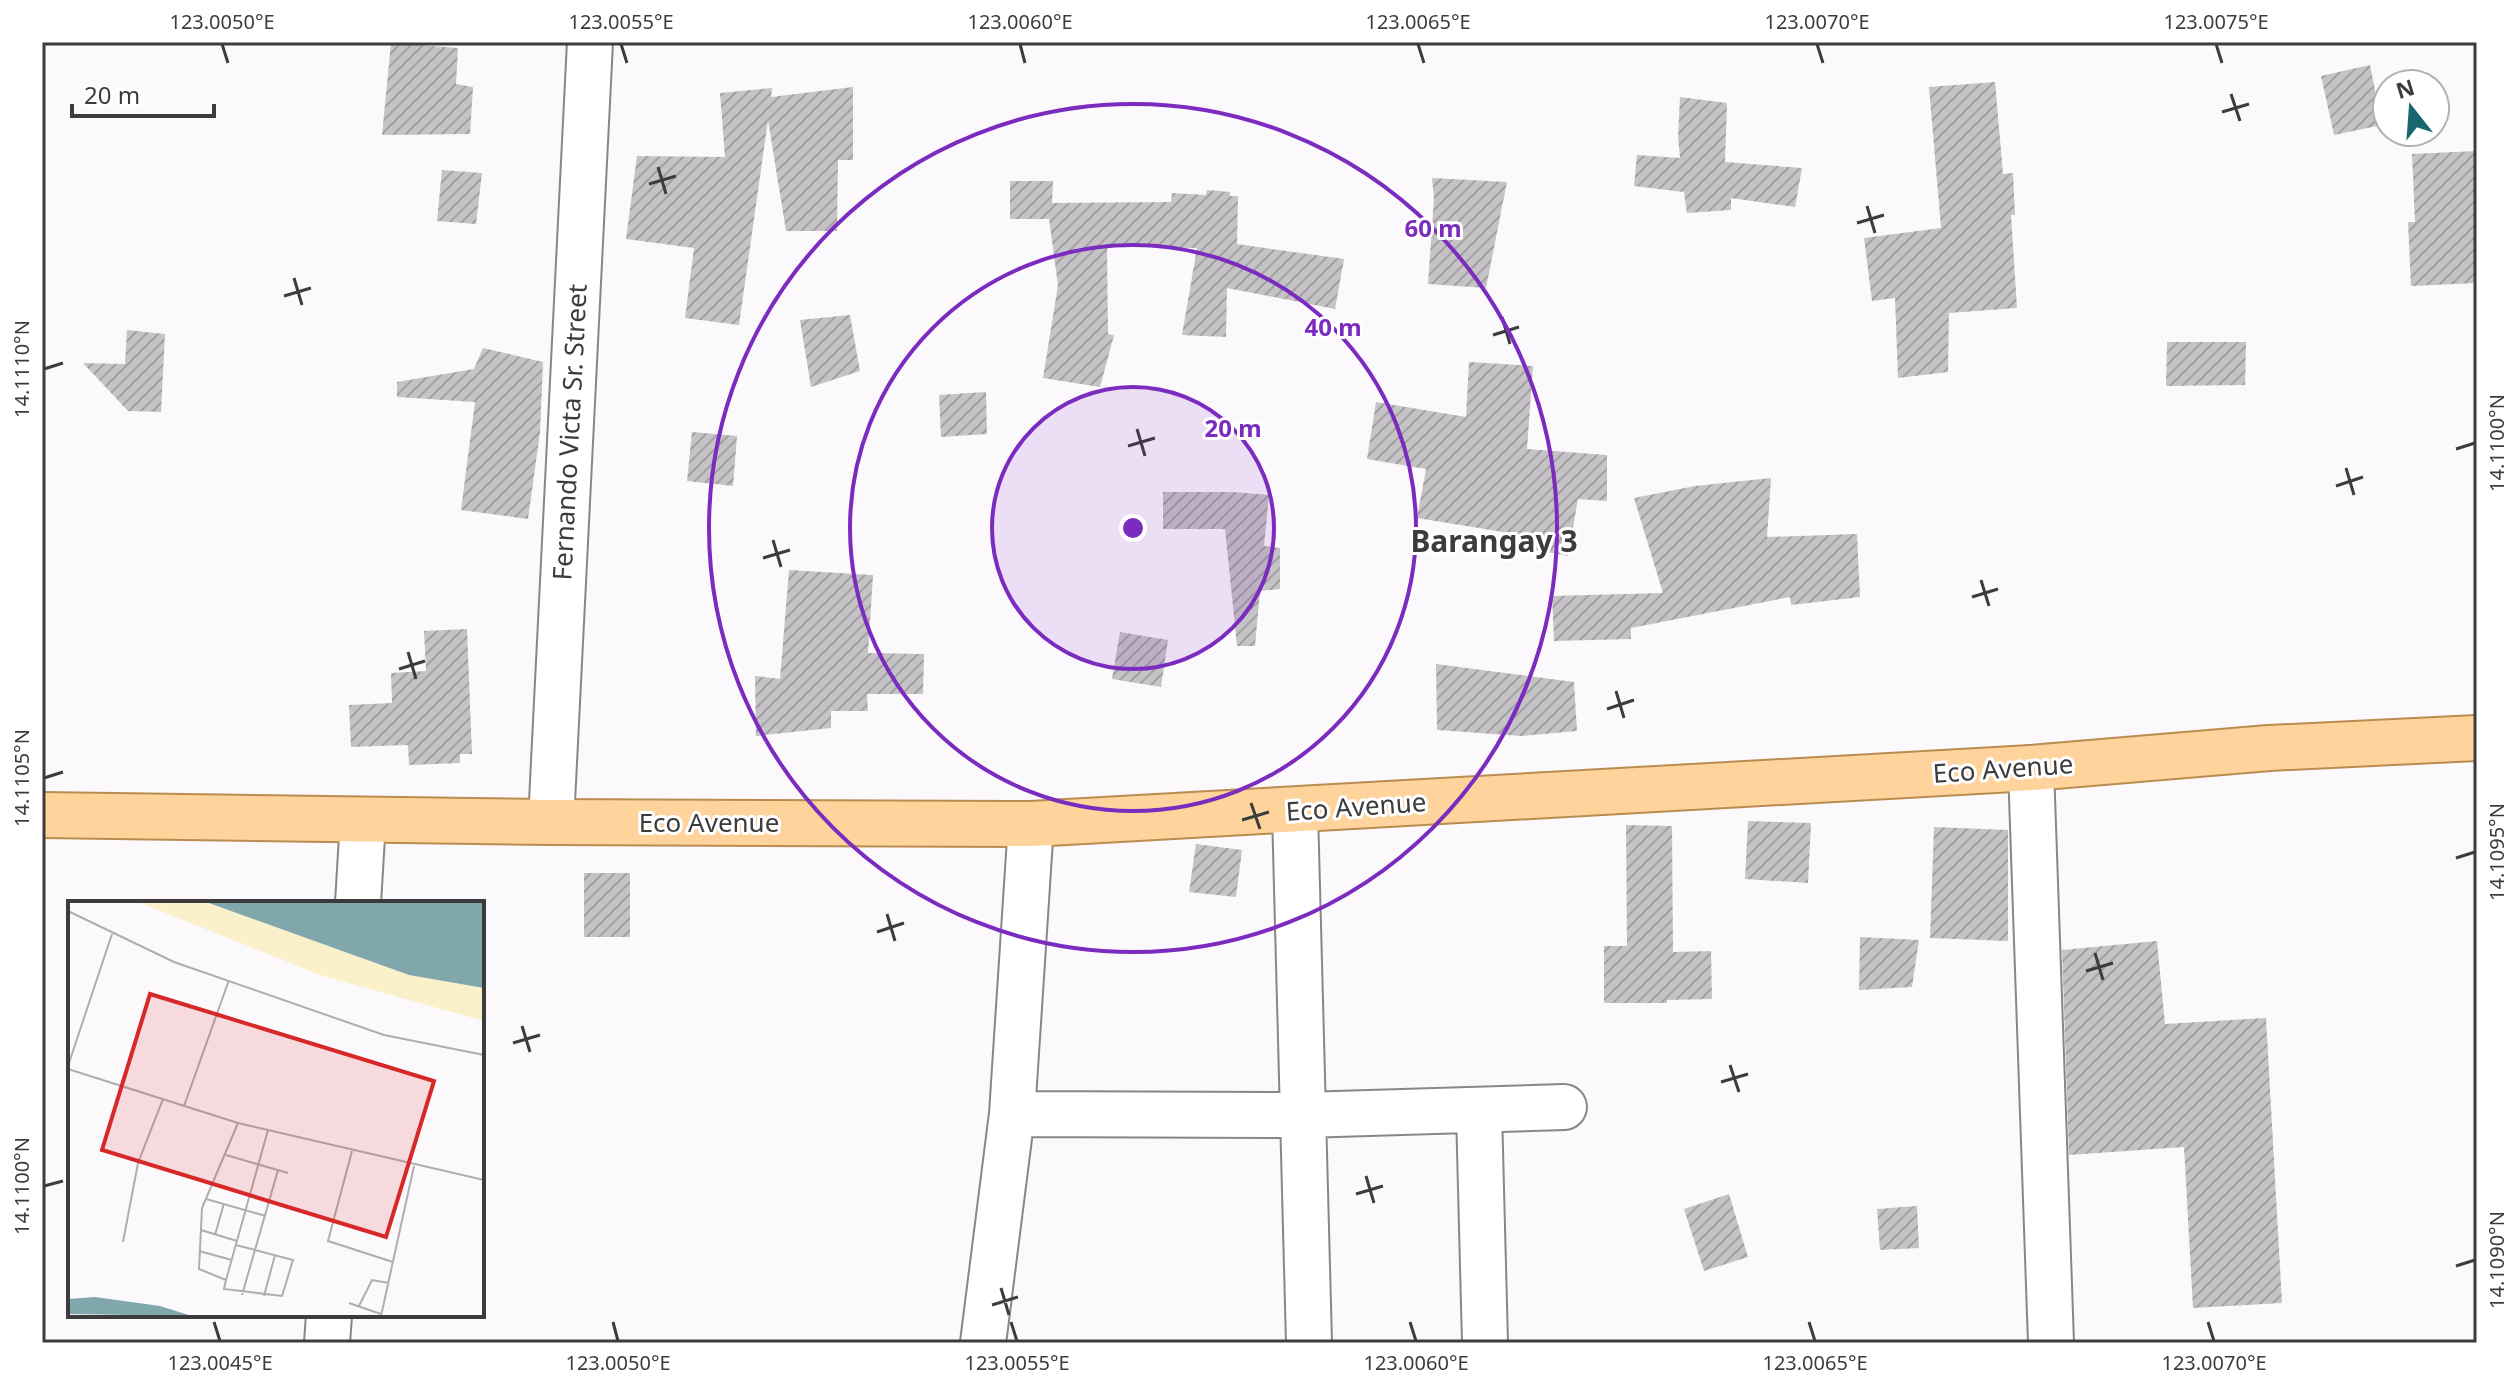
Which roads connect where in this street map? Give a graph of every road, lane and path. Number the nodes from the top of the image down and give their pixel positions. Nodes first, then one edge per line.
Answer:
1 (590, 42) edge
2 (2477, 738) edge
3 (2031, 768) junction
4 (1295, 811) junction
5 (42, 815) edge
6 (363, 820) junction
7 (551, 822) junction
8 (1031, 824) junction
9 (358, 901) edge
10 (1564, 1107) dead end
11 (1479, 1111) junction
12 (1012, 1114) junction
13 (1303, 1115) junction
14 (329, 1317) edge
15 (327, 1343) edge
16 (983, 1343) edge
17 (1309, 1343) edge
18 (1485, 1343) edge
19 (2051, 1343) edge

1 - 7 street, Fernando Victa Sr. Street
2 - 3 main road, Eco Avenue
3 - 4 main road, Eco Avenue
3 - 19 street
4 - 8 main road, Eco Avenue
4 - 13 street
5 - 6 main road, Eco Avenue
6 - 7 main road, Eco Avenue
6 - 9 street
7 - 8 main road, Eco Avenue
8 - 12 street
10 - 11 street
11 - 13 street
11 - 18 street
12 - 13 street
12 - 16 street
13 - 17 street
14 - 15 street

